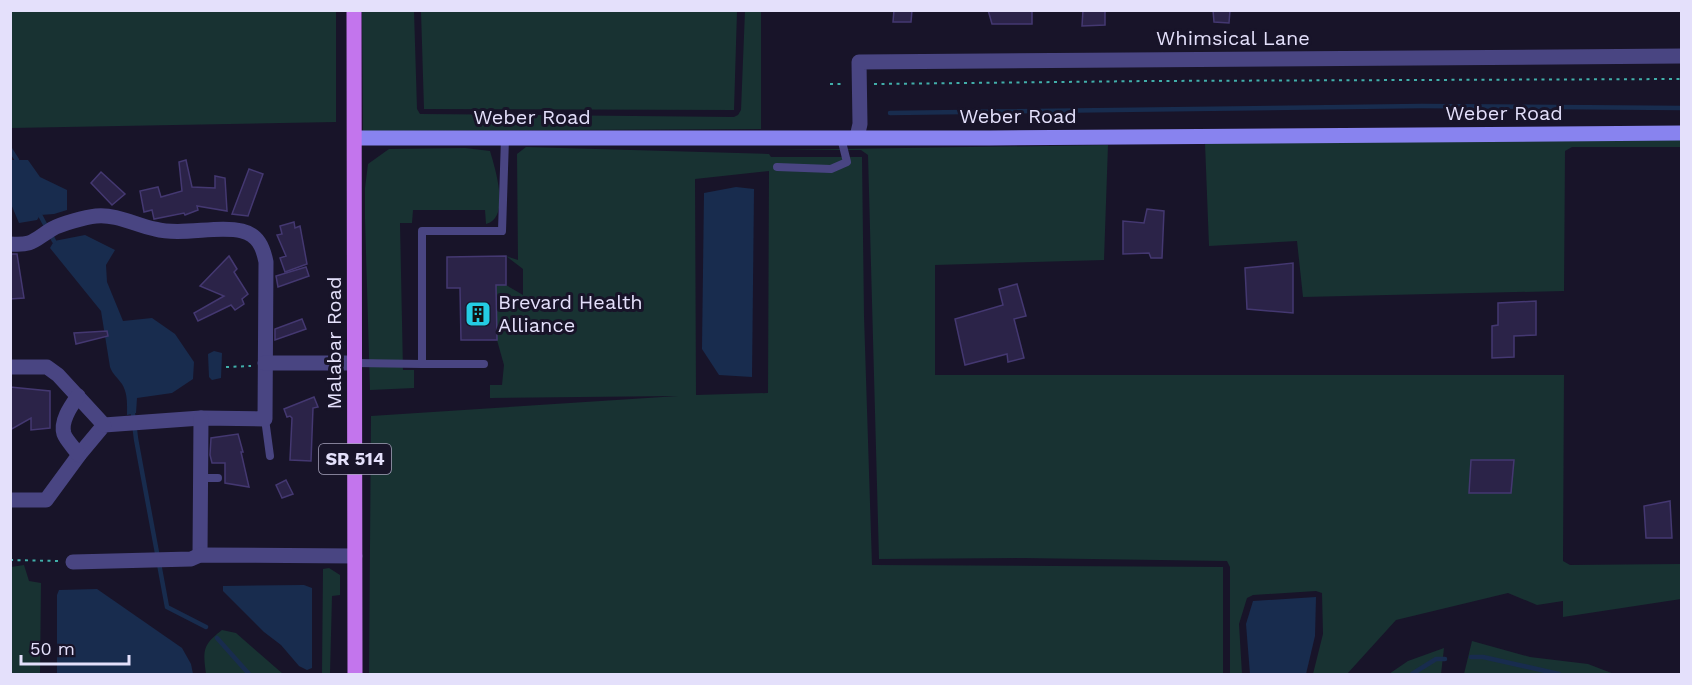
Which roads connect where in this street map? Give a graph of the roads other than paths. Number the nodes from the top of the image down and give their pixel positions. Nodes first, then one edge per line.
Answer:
1 (354, 10) edge
2 (1682, 56) edge
3 (1682, 133) edge
4 (849, 137) junction
5 (354, 138) junction
6 (505, 138) junction
7 (777, 167) dead end
8 (10, 244) edge
9 (266, 363) junction
10 (356, 363) junction
11 (422, 364) junction
12 (484, 364) dead end
13 (10, 367) edge
14 (78, 396) junction
15 (201, 418) junction
16 (265, 419) junction
17 (104, 425) junction
18 (79, 455) junction
19 (270, 456) dead end
20 (201, 478) junction
21 (218, 478) dead end
22 (10, 500) edge
23 (200, 555) junction
24 (355, 556) junction
25 (73, 562) road end
26 (355, 675) edge

1 - 5 main road, Malabar Road / SR 514
2 - 4 street, Whimsical Lane
3 - 4 street, Weber Road
4 - 6 street, Weber Road
4 - 7 lane
5 - 6 street, Weber Road
5 - 10 main road, Malabar Road / SR 514
6 - 11 lane
8 - 9 street
9 - 10 street
9 - 16 street
10 - 11 lane
10 - 24 main road, Malabar Road / SR 514
11 - 12 lane
13 - 14 street
14 - 17 street
14 - 18 street
15 - 16 street
15 - 17 street
15 - 20 street
16 - 19 lane
17 - 18 street
18 - 22 street
20 - 21 lane
20 - 23 street
23 - 24 street
23 - 25 street
24 - 26 main road, Malabar Road / SR 514

